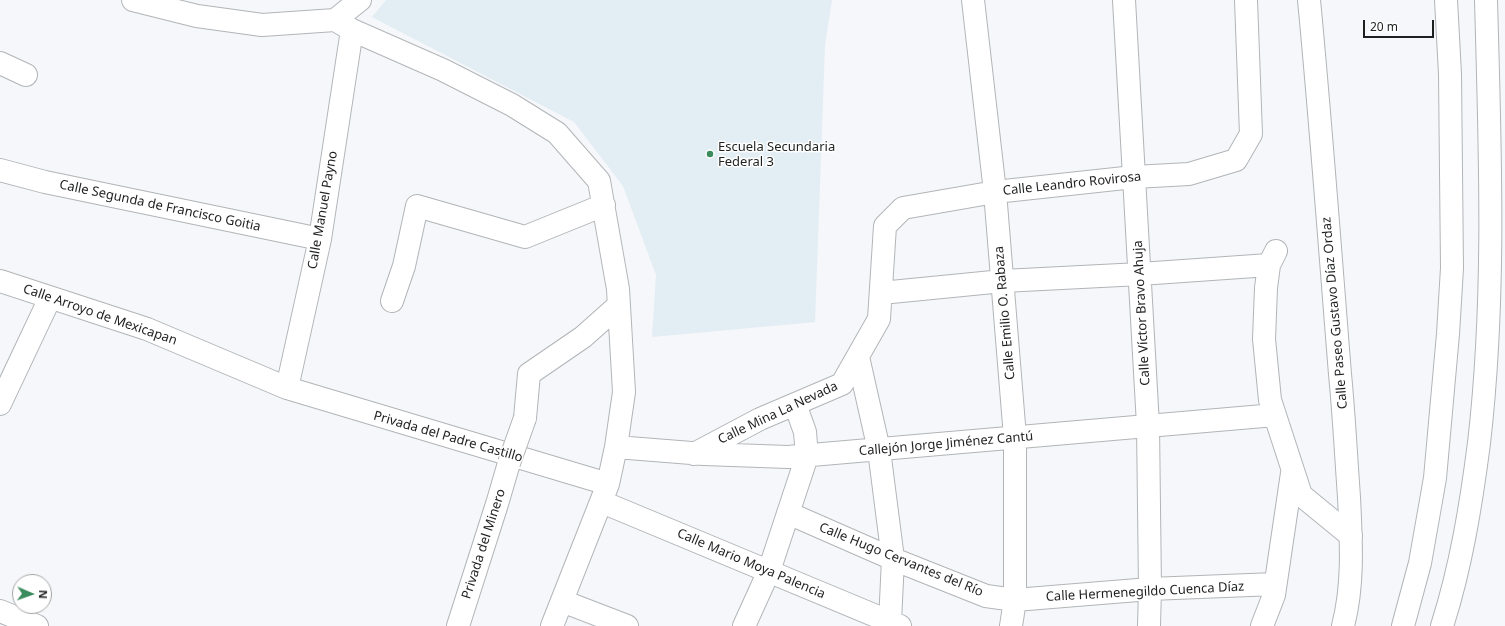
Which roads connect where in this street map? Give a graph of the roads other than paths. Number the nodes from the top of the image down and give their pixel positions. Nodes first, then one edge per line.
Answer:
1 (133, 0) edge
2 (360, 0) edge
3 (973, 0) edge
4 (1124, 0) edge
5 (1246, 0) edge
6 (1309, 0) edge
7 (1446, 0) edge
8 (1486, 0) edge
9 (343, 25) junction
10 (0, 64) edge
11 (26, 75) dead end
12 (0, 170) edge
13 (1134, 178) junction
14 (995, 192) junction
15 (604, 205) junction
16 (885, 226) joint
17 (320, 239) junction
18 (1140, 274) junction
19 (0, 281) edge
20 (1003, 281) junction
21 (881, 293) junction
22 (50, 298) junction
23 (392, 300) dead end
24 (619, 305) junction
25 (858, 357) junction
26 (287, 388) junction
27 (0, 404) edge
28 (795, 404) junction
29 (1275, 415) junction
30 (1148, 425) junction
31 (1015, 437) junction
32 (618, 438) junction
33 (879, 450) junction
34 (694, 454) junction
35 (807, 456) junction
36 (1293, 470) junction
37 (605, 493) junction
38 (788, 513) junction
39 (1351, 536) junction
40 (893, 559) junction
41 (769, 571) junction
42 (1276, 584) junction
43 (1150, 588) junction
44 (1015, 600) junction
45 (562, 601) junction
46 (0, 611) edge
47 (893, 625) edge
48 (37, 626) edge
49 (458, 626) edge
50 (552, 626) edge
51 (627, 626) edge
52 (744, 626) edge
53 (1011, 626) edge
54 (1149, 626) edge
55 (1262, 626) edge
56 (1343, 626) edge
57 (1403, 626) edge
58 (1442, 626) edge

1 - 9 street
2 - 9 street
3 - 14 street, Calle Emilio O. Rabaza
4 - 13 street, Calle Víctor Bravo Ahuja
5 - 13 street, Calle Leandro Rovirosa
6 - 39 street, Calle Paseo Gustavo Díaz Ordaz
7 - 57 street
8 - 58 street
9 - 15 street
9 - 17 street, Calle Manuel Payno
10 - 11 street
12 - 17 street, Calle Segunda de Francisco Goitia
13 - 14 street, Calle Leandro Rovirosa
13 - 18 street, Calle Víctor Bravo Ahuja
14 - 16 street, Calle Leandro Rovirosa
14 - 20 street, Calle Emilio O. Rabaza
15 - 23 street
15 - 24 street
16 - 21 street, Calle Mina La Nevada
17 - 26 street, Calle Manuel Payno
18 - 20 street
18 - 29 street
18 - 30 street, Calle Víctor Bravo Ahuja
19 - 22 street, Calle Arroyo de Mexicapan
20 - 21 street
20 - 31 street, Calle Emilio O. Rabaza
21 - 25 street, Calle Mina La Nevada
22 - 26 street, Calle Arroyo de Mexicapan
22 - 27 street
24 - 32 street
24 - 49 street, Privada del Minero, bridge
25 - 28 street, Calle Mina La Nevada
25 - 33 street
26 - 37 street, Privada del Padre Castillo
28 - 34 street, Calle Mina La Nevada
28 - 35 street
29 - 30 street, Callejón Jorge Jiménez Cantú
29 - 36 street
30 - 31 street, Callejón Jorge Jiménez Cantú
30 - 43 street, Calle Víctor Bravo Ahuja
31 - 33 street, Callejón Jorge Jiménez Cantú
31 - 44 street, Calle Emilio O. Rabaza
32 - 34 street, Callejón Jorge Jiménez Cantú
32 - 37 street
33 - 35 street, Callejón Jorge Jiménez Cantú
33 - 40 street
34 - 35 street, Callejón Jorge Jiménez Cantú
35 - 38 street
36 - 39 street
36 - 42 street
37 - 41 street, Calle Mario Moya Palencia
37 - 45 street
38 - 40 street, Calle Hugo Cervantes del Río
38 - 41 street
39 - 56 street, Calle Paseo Gustavo Díaz Ordaz
40 - 44 street, Calle Hugo Cervantes del Río
40 - 47 street
41 - 47 street, Calle Mario Moya Palencia
41 - 52 street
42 - 43 street, Calle Hermenegildo Cuenca Díaz
42 - 55 street
43 - 44 street, Calle Hermenegildo Cuenca Díaz
43 - 54 street, Calle Víctor Bravo Ahuja
44 - 53 street, Calle Emilio O. Rabaza
45 - 50 street
45 - 51 street
46 - 48 street

